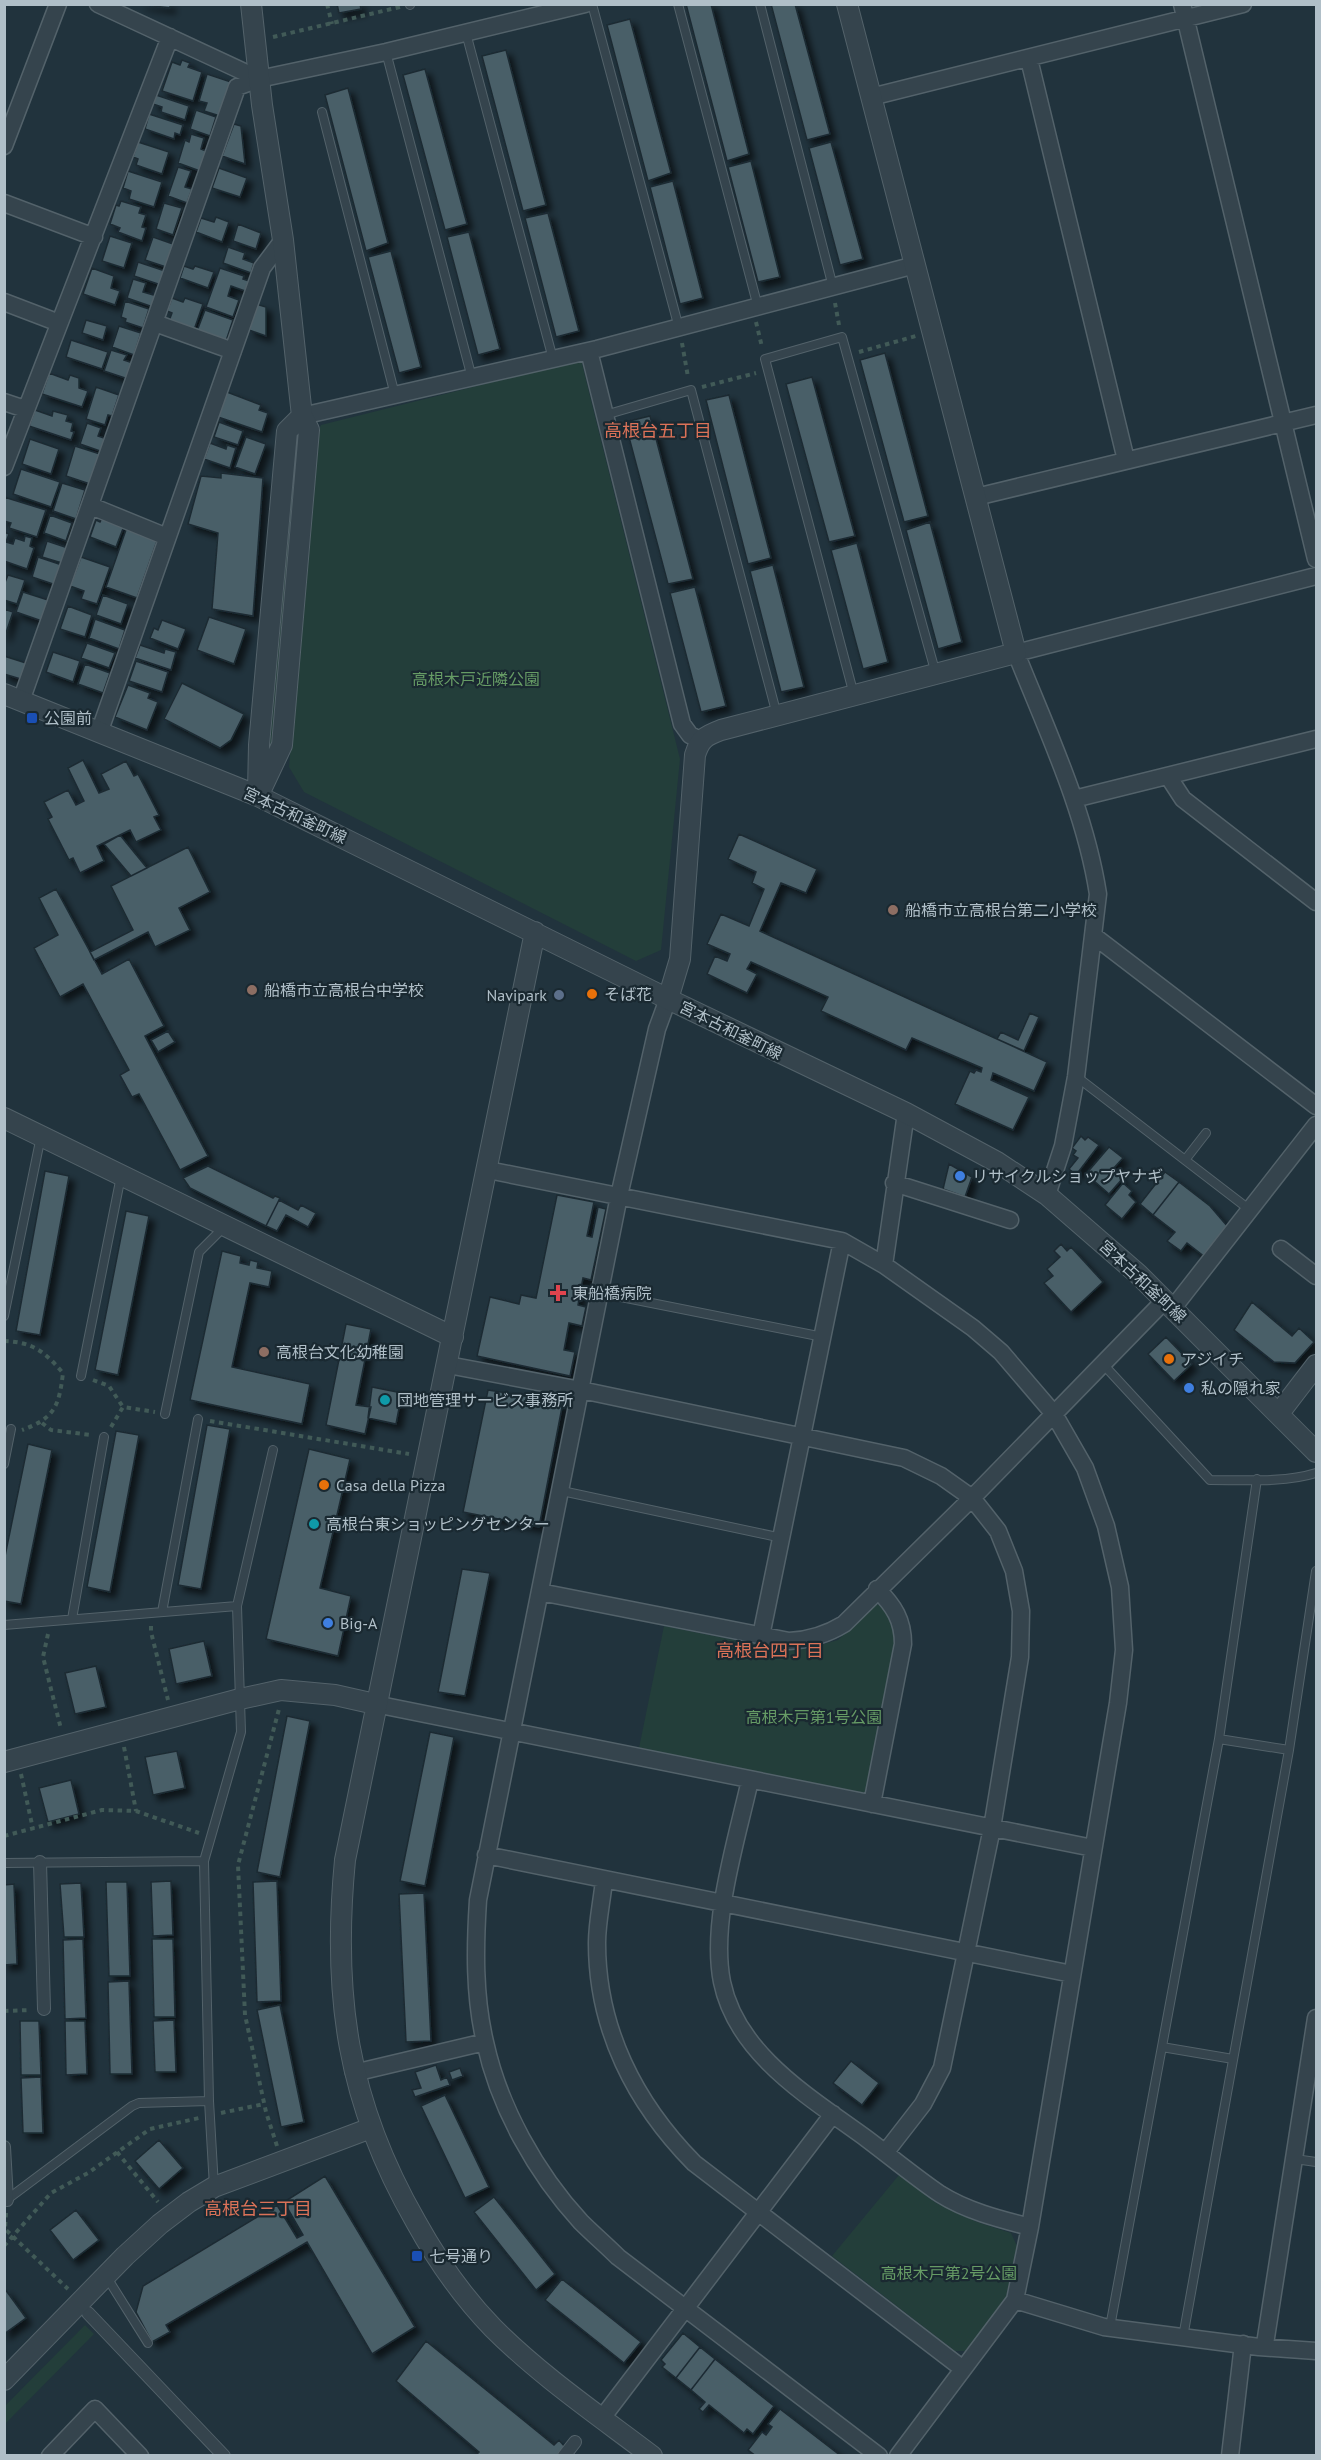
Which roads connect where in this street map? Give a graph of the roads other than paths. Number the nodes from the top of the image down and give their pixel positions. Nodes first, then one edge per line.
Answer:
1 (58, 4) edge
2 (98, 4) edge
3 (251, 4) edge
4 (585, 4) edge
5 (592, 4) edge
6 (678, 4) edge
7 (760, 4) edge
8 (847, 4) edge
9 (1244, 4) edge
10 (123, 10) edge
11 (1184, 11) edge
12 (466, 33) junction
13 (170, 38) junction
14 (386, 52) junction
15 (1029, 59) junction
16 (259, 79) junction
17 (872, 97) junction
18 (322, 112) dead end
19 (4, 146) edge
20 (4, 203) edge
21 (94, 237) junction
22 (283, 240) junction
23 (915, 265) junction
24 (832, 287) junction
25 (4, 302) edge
26 (755, 308) junction
27 (59, 323) junction
28 (155, 323) junction
29 (679, 328) junction
30 (233, 351) junction
31 (589, 351) junction
32 (553, 359) junction
33 (472, 378) junction
34 (395, 395) junction
35 (4, 402) edge
36 (26, 410) junction
37 (604, 415) junction
38 (1317, 415) edge
39 (302, 416) junction
40 (1284, 423) junction
41 (1126, 460) junction
42 (4, 467) edge
43 (975, 497) junction
44 (91, 506) junction
45 (167, 537) junction
46 (1317, 559) edge
47 (1317, 576) edge
48 (1016, 653) junction
49 (936, 674) junction
50 (854, 695) junction
51 (13, 698) edge
52 (777, 716) junction
53 (99, 733) junction
54 (1317, 739) edge
55 (700, 740) junction
56 (1168, 776) junction
57 (258, 796) junction
58 (1074, 800) junction
59 (1317, 902) edge
60 (535, 932) junction
61 (1094, 936) junction
62 (668, 999) junction
63 (1076, 1077) junction
64 (1317, 1106) edge
65 (906, 1113) junction
66 (4, 1118) edge
67 (1317, 1125) edge
68 (1206, 1133) dead end
69 (41, 1136) junction
70 (1185, 1160) junction
71 (488, 1170) junction
72 (121, 1175) junction
73 (894, 1183) junction
74 (1047, 1195) junction
75 (619, 1196) junction
76 (1250, 1210) junction
77 (1010, 1220) dead end
78 (225, 1226) junction
79 (842, 1241) junction
80 (1281, 1249) dead end
81 (884, 1265) junction
82 (1317, 1276) edge
83 (601, 1293) junction
84 (1169, 1304) junction
85 (4, 1316) edge
86 (453, 1337) junction
87 (823, 1338) junction
88 (1102, 1363) junction
89 (448, 1365) junction
90 (1317, 1365) edge
91 (81, 1376) road end
92 (581, 1390) junction
93 (1280, 1412) junction
94 (165, 1414) road end
95 (1054, 1414) junction
96 (198, 1419) road end
97 (11, 1429) dead end
98 (104, 1437) road end
99 (803, 1438) junction
100 (273, 1450) dead end
101 (1317, 1452) edge
102 (4, 1464) edge
103 (1317, 1473) edge
104 (1257, 1479) junction
105 (562, 1491) junction
106 (972, 1498) junction
107 (782, 1538) junction
108 (1317, 1571) edge
109 (877, 1589) junction
110 (540, 1592) junction
111 (237, 1606) junction
112 (162, 1612) junction
113 (72, 1619) junction
114 (4, 1625) edge
115 (761, 1635) junction
116 (240, 1699) junction
117 (375, 1704) junction
118 (511, 1731) junction
119 (1219, 1739) junction
120 (1289, 1750) junction
121 (13, 1767) edge
122 (750, 1780) junction
123 (872, 1804) junction
124 (992, 1828) junction
125 (1093, 1848) junction
126 (486, 1855) junction
127 (204, 1861) junction
128 (40, 1862) junction
129 (4, 1863) edge
130 (604, 1880) junction
131 (723, 1903) junction
132 (966, 1953) junction
133 (1072, 1974) junction
134 (44, 2009) road end
135 (1317, 2018) edge
136 (485, 2042) junction
137 (1162, 2047) junction
138 (1233, 2059) junction
139 (354, 2073) junction
140 (209, 2101) junction
141 (833, 2114) junction
142 (370, 2128) junction
143 (4, 2148) edge
144 (885, 2153) junction
145 (1295, 2159) junction
146 (1317, 2162) edge
147 (214, 2187) junction
148 (6, 2201) edge
149 (759, 2211) junction
150 (1030, 2227) junction
151 (106, 2276) junction
152 (1015, 2300) junction
153 (84, 2307) junction
154 (685, 2308) junction
155 (1110, 2328) junction
156 (1183, 2337) junction
157 (148, 2343) dead end
158 (1251, 2345) junction
159 (1317, 2351) edge
160 (963, 2369) junction
161 (4, 2380) edge
162 (602, 2418) junction
163 (575, 2442) dead end
164 (50, 2456) edge
165 (140, 2456) edge
166 (224, 2456) edge
167 (564, 2456) edge
168 (652, 2456) edge
169 (879, 2456) edge
170 (898, 2456) edge
171 (1230, 2456) edge

1 - 19 street
2 - 10 street
3 - 16 street
4 - 12 street
5 - 29 lane
6 - 26 lane
7 - 24 lane
8 - 17 street
9 - 11 street
10 - 13 street
11 - 15 street
11 - 40 street
12 - 14 street
12 - 32 lane
13 - 16 street
13 - 21 street
14 - 16 street
14 - 33 lane
15 - 17 street
15 - 41 street
16 - 22 street
16 - 28 street
17 - 23 street
18 - 34 lane
20 - 21 street
21 - 27 street
22 - 30 street
22 - 39 street
23 - 24 street
23 - 43 street
24 - 26 street
25 - 27 street
26 - 29 street
27 - 36 street
28 - 30 street
28 - 44 street
29 - 31 street
30 - 45 street
31 - 32 street
31 - 37 street
32 - 33 street
33 - 34 street
34 - 39 street
35 - 36 street
36 - 42 street
37 - 52 lane
37 - 55 street
38 - 40 street
39 - 57 street
40 - 41 street
40 - 46 street
41 - 43 street
43 - 48 street
44 - 45 street
44 - 51 street
45 - 53 street
47 - 48 street
48 - 49 street
48 - 58 street
49 - 50 street
49 - 50 lane
50 - 52 street
51 - 53 street, 宮本古和釜町線
52 - 55 street
53 - 57 street, 宮本古和釜町線
54 - 56 street
55 - 62 street
56 - 58 street
56 - 59 street
57 - 60 street, 宮本古和釜町線
58 - 61 street
60 - 62 street, 宮本古和釜町線
60 - 71 street
61 - 63 street
61 - 64 street
62 - 65 street, 宮本古和釜町線
62 - 75 street
63 - 70 lane
63 - 74 street
65 - 73 street
65 - 74 street, 宮本古和釜町線
66 - 69 street
67 - 76 street
68 - 70 lane
69 - 72 street
69 - 85 lane
70 - 76 lane
71 - 75 street
71 - 86 street
72 - 78 street
72 - 91 lane
73 - 77 street
73 - 81 street
74 - 84 street, 宮本古和釜町線
75 - 79 street
75 - 83 street
76 - 84 street
78 - 86 street
78 - 94 lane
79 - 81 street
79 - 87 street
80 - 82 street
81 - 95 street
83 - 87 lane
83 - 92 street
84 - 88 street
84 - 93 street, 宮本古和釜町線
86 - 89 street
87 - 99 street
88 - 95 street
88 - 104 lane
89 - 92 street
89 - 117 street
90 - 93 street
92 - 99 street
92 - 105 street
93 - 101 street, 宮本古和釜町線
95 - 106 street
95 - 125 street
96 - 112 lane
97 - 102 lane
98 - 113 lane
99 - 106 street
99 - 107 street
100 - 111 lane
103 - 104 lane
104 - 119 lane
105 - 107 lane
105 - 110 street
106 - 109 street
106 - 124 street
107 - 115 street
108 - 120 lane
109 - 115 street
109 - 123 street
110 - 115 street
110 - 118 street
111 - 112 lane
111 - 116 lane
112 - 113 lane
113 - 114 lane
116 - 117 street
116 - 121 street
116 - 127 lane
117 - 118 street
117 - 139 street
118 - 122 street
118 - 126 street
119 - 120 lane
119 - 137 lane
120 - 138 lane
122 - 123 street
122 - 131 street
123 - 124 street
124 - 125 street
124 - 132 street
125 - 133 street
126 - 130 street
126 - 136 street
127 - 128 lane
127 - 140 lane
128 - 129 lane
128 - 134 street
130 - 131 street
130 - 149 street
131 - 132 street
131 - 141 street
132 - 133 street
132 - 144 street
133 - 150 street
135 - 145 street
136 - 139 street
136 - 154 street
137 - 138 lane
137 - 155 lane
138 - 156 lane
139 - 142 street
140 - 147 lane
140 - 148 lane
141 - 144 street
141 - 149 street
142 - 147 street
142 - 162 street
143 - 148 street
144 - 150 street
145 - 146 lane
145 - 158 street
147 - 151 street
149 - 154 street
149 - 160 street
150 - 152 street
151 - 153 street
151 - 157 lane
152 - 155 street
152 - 160 street
153 - 161 street
153 - 166 street
154 - 162 street
154 - 169 street
155 - 156 street
156 - 158 street
158 - 159 street
158 - 171 street
160 - 170 street
162 - 168 street
163 - 167 street
164 - 165 street

